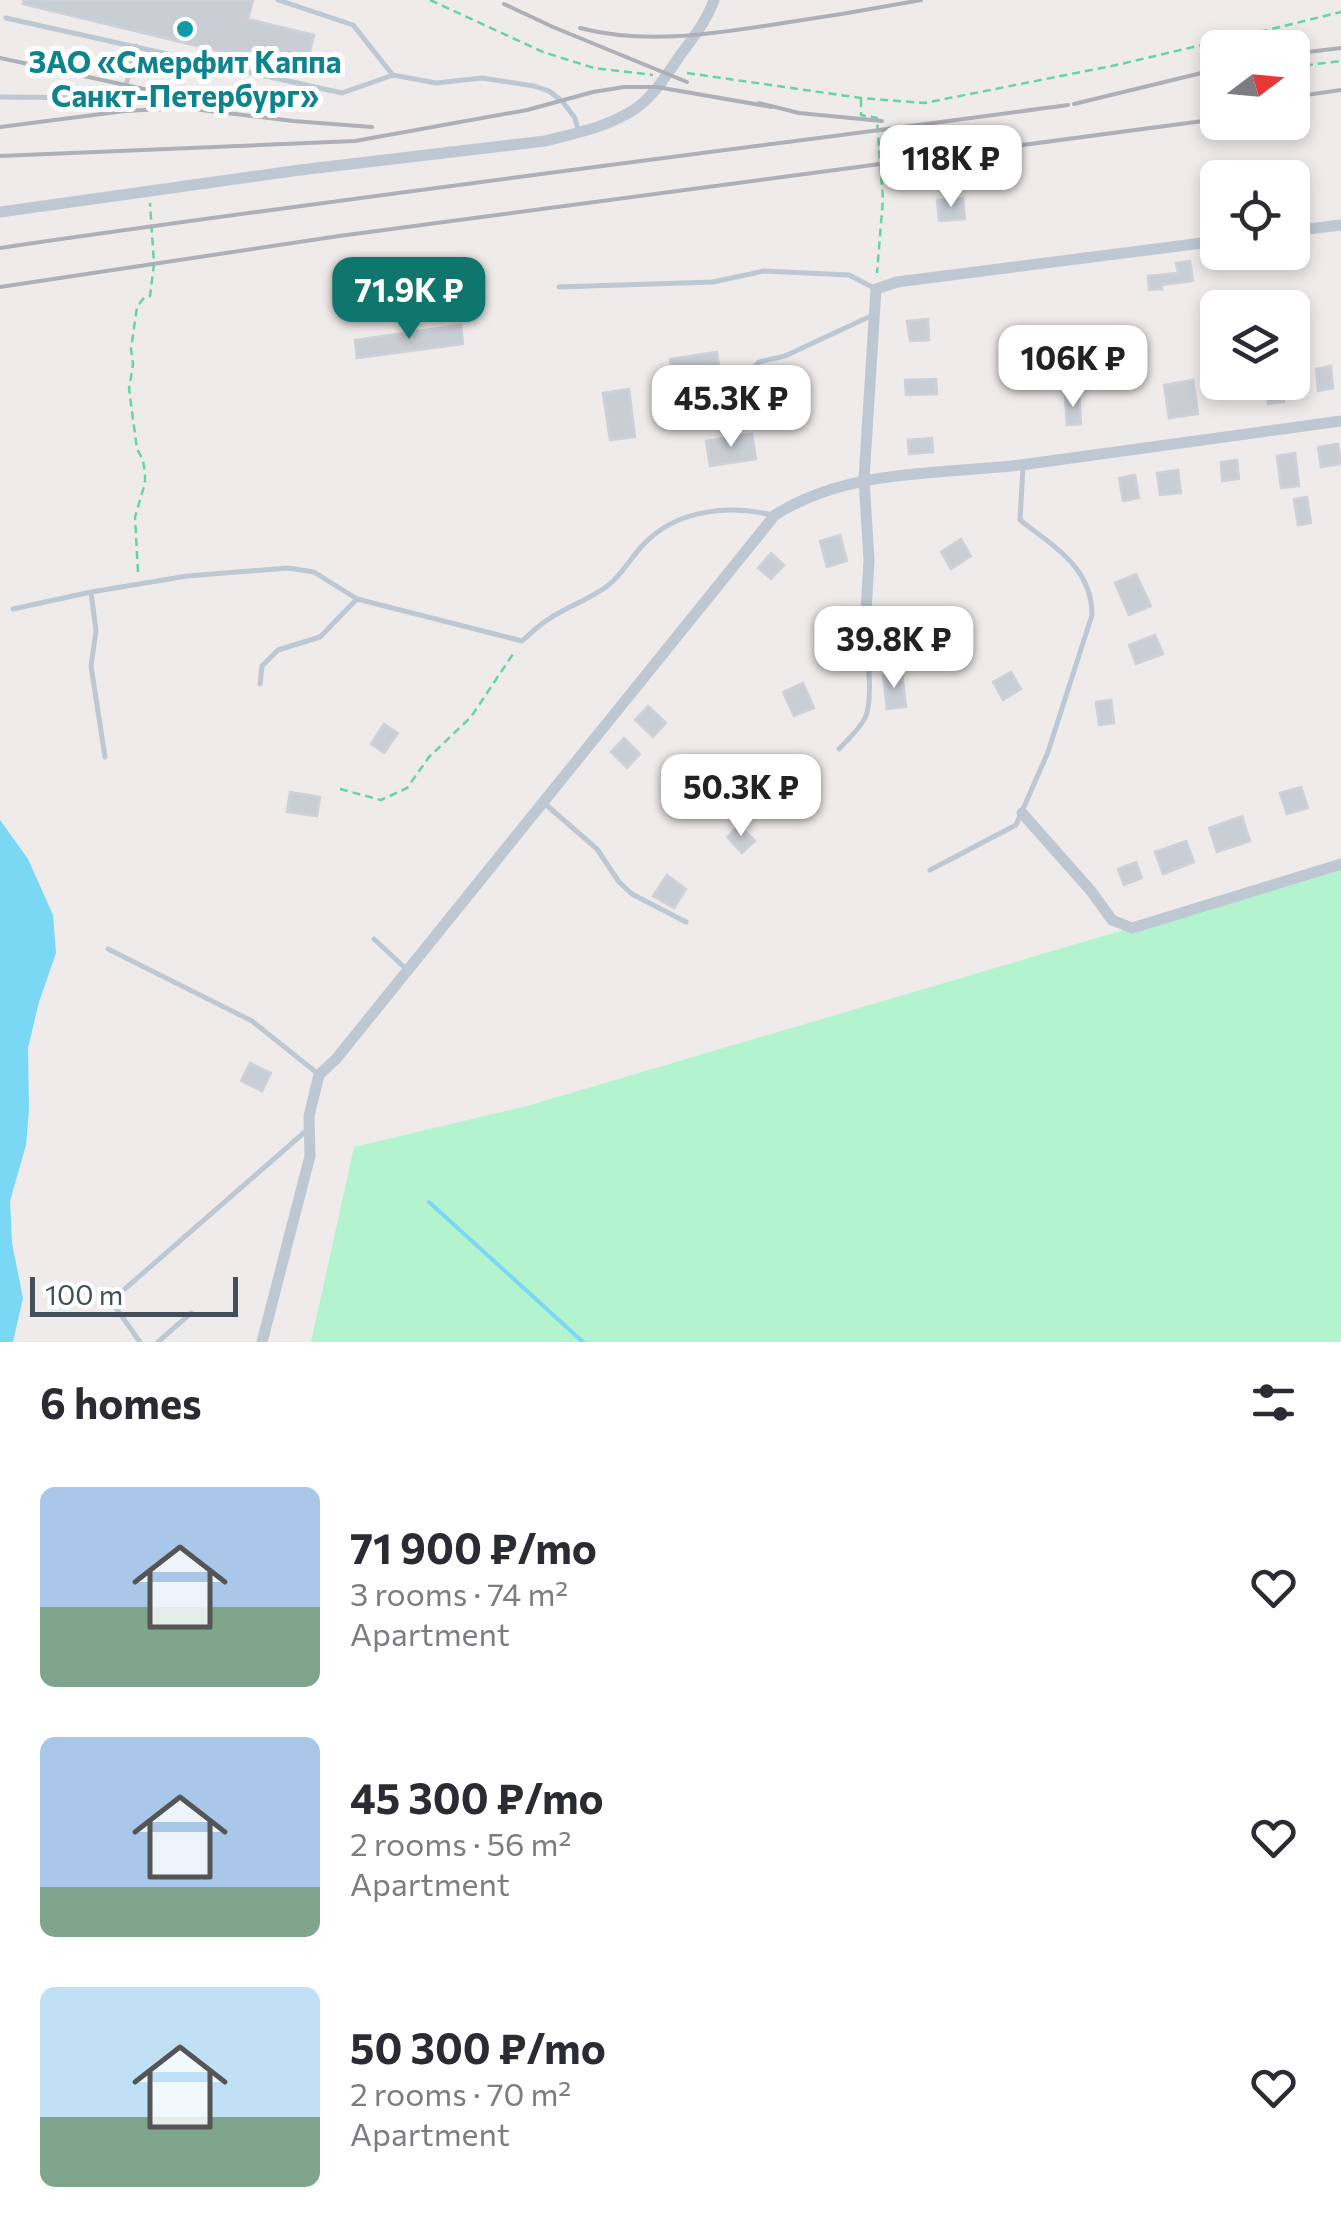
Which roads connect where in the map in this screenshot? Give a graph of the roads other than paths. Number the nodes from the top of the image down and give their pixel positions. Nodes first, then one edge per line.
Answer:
1 (278, 0) edge
2 (714, 0) edge
3 (6, 18) dead end
4 (136, 46) junction
5 (393, 74) junction
6 (0, 97) edge
7 (579, 133) junction
8 (0, 212) edge
9 (1341, 225) edge
10 (1310, 229) edge
11 (1200, 243) edge
12 (559, 288) dead end
13 (876, 290) junction
14 (873, 315) junction
15 (658, 419) dead end
16 (1341, 421) edge
17 (1023, 464) junction
18 (864, 479) junction
19 (775, 515) junction
20 (91, 592) junction
21 (357, 598) junction
22 (13, 608) dead end
23 (866, 612) joint
24 (260, 684) dead end
25 (839, 749) dead end
26 (104, 757) dead end
27 (544, 803) junction
28 (1022, 813) junction
29 (1341, 864) edge
30 (930, 870) dead end
31 (686, 922) dead end
32 (374, 939) dead end
33 (108, 949) dead end
34 (407, 970) junction
35 (319, 1074) junction
36 (308, 1129) junction
37 (191, 1313) dead end
38 (140, 1342) edge
39 (158, 1342) edge
40 (262, 1342) edge

1 - 5 lane
2 - 7 street
3 - 4 lane
4 - 5 lane
4 - 6 lane
5 - 7 lane
7 - 8 street
9 - 10 street
11 - 13 street
12 - 13 lane
13 - 14 street
14 - 15 lane
14 - 18 street
16 - 17 street
17 - 18 street
17 - 28 lane
18 - 19 street
18 - 23 street
19 - 21 lane
19 - 27 street
20 - 21 lane
20 - 22 lane
20 - 26 lane
21 - 24 lane
23 - 25 lane
27 - 31 lane
27 - 34 street
28 - 29 street
28 - 30 lane
32 - 34 lane
33 - 35 lane
34 - 35 street
35 - 36 street
36 - 38 lane
36 - 40 street
37 - 39 lane

